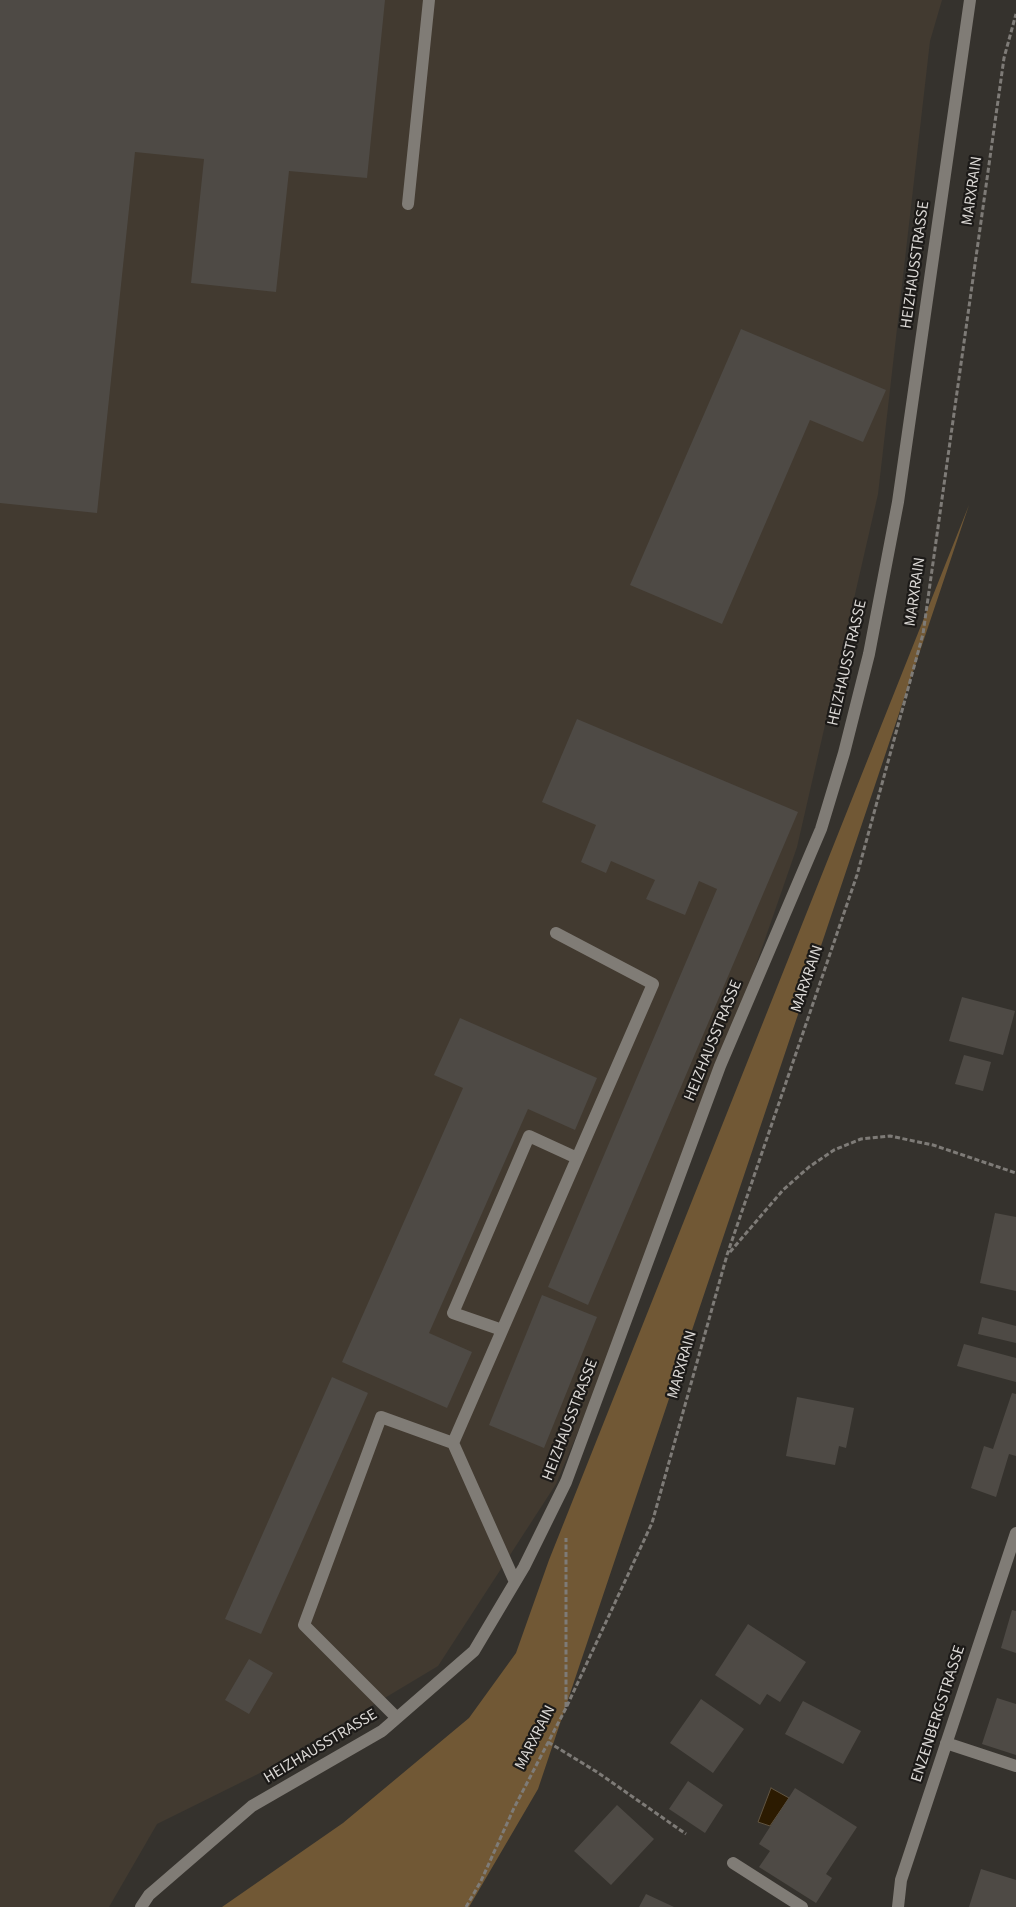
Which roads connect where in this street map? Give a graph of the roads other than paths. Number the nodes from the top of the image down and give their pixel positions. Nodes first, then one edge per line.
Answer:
1 (430, 0) edge
2 (970, 0) edge
3 (408, 204) dead end
4 (556, 933) dead end
5 (577, 1158) junction
6 (502, 1330) junction
7 (452, 1443) junction
8 (1016, 1533) edge
9 (515, 1582) junction
10 (398, 1718) junction
11 (946, 1743) junction
12 (1016, 1766) edge
13 (733, 1863) dead end
14 (142, 1907) edge
15 (802, 1907) edge
16 (898, 1907) edge

1 - 3 street
2 - 9 street, HEIZHAUSSTRASSE
4 - 5 street
5 - 6 street
5 - 6 street
6 - 7 street
7 - 9 street
7 - 10 street
8 - 11 street, ENZENBERGSTRASSE
9 - 10 street, HEIZHAUSSTRASSE
10 - 14 street, HEIZHAUSSTRASSE
11 - 12 street
11 - 16 street, ENZENBERGSTRASSE
13 - 15 street

